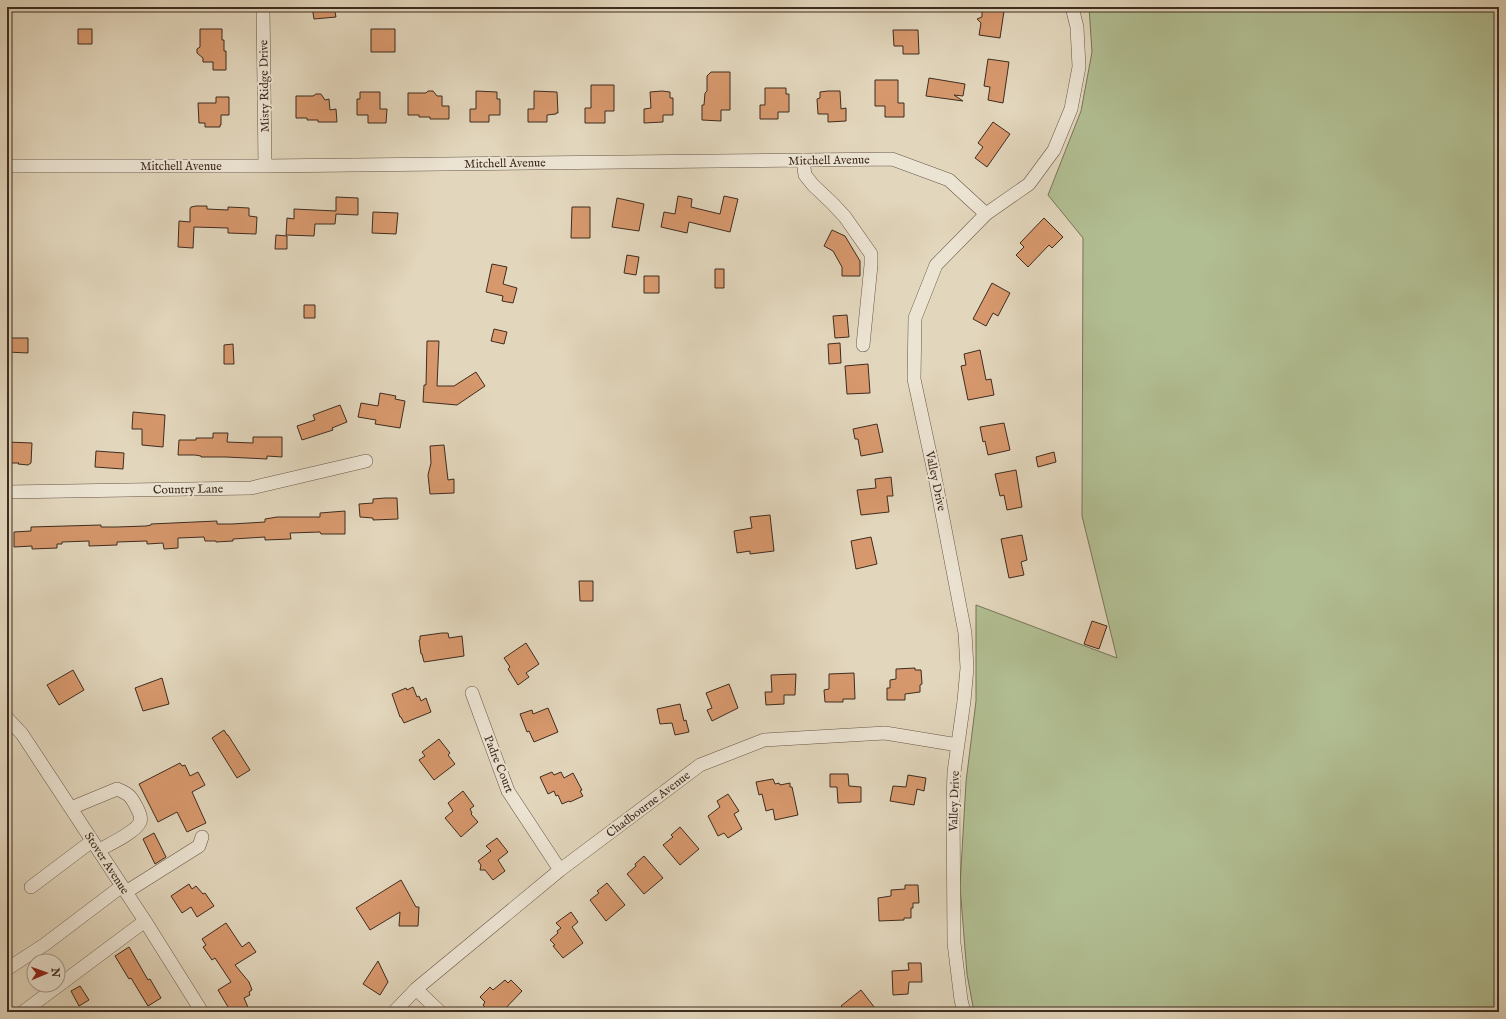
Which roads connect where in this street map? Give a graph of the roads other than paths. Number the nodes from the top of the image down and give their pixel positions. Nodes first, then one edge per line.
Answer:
1 (263, 7) edge
2 (1072, 7) edge
3 (803, 160) junction
4 (7, 166) edge
5 (265, 166) junction
6 (986, 214) junction
7 (863, 345) dead end
8 (366, 461) dead end
9 (7, 492) edge
10 (472, 693) dead end
11 (7, 718) edge
12 (958, 745) junction
13 (71, 808) junction
14 (202, 837) dead end
15 (95, 846) junction
16 (560, 870) junction
17 (31, 887) dead end
18 (124, 889) junction
19 (145, 921) junction
20 (7, 969) edge
21 (416, 989) junction
22 (24, 1012) edge
23 (202, 1012) edge
24 (394, 1012) edge
25 (440, 1012) edge
26 (964, 1012) edge

1 - 5 street, Misty Ridge Drive
2 - 6 street, Valley Drive
3 - 5 street, Mitchell Avenue
3 - 6 street, Mitchell Avenue
3 - 7 street
4 - 5 street, Mitchell Avenue
6 - 12 street, Valley Drive
8 - 9 street, Country Lane
10 - 16 street, Padre Court
11 - 13 street, Stover Avenue
12 - 16 street, Chadbourne Avenue
12 - 26 street, Valley Drive
13 - 15 street, Stover Avenue
13 - 15 street
14 - 18 street
15 - 17 street
15 - 18 street, Stover Avenue
16 - 21 street, Chadbourne Avenue
18 - 19 street, Stover Avenue
18 - 20 street
19 - 22 street
19 - 23 street, Stover Avenue
21 - 24 street, Chadbourne Avenue
21 - 25 street

